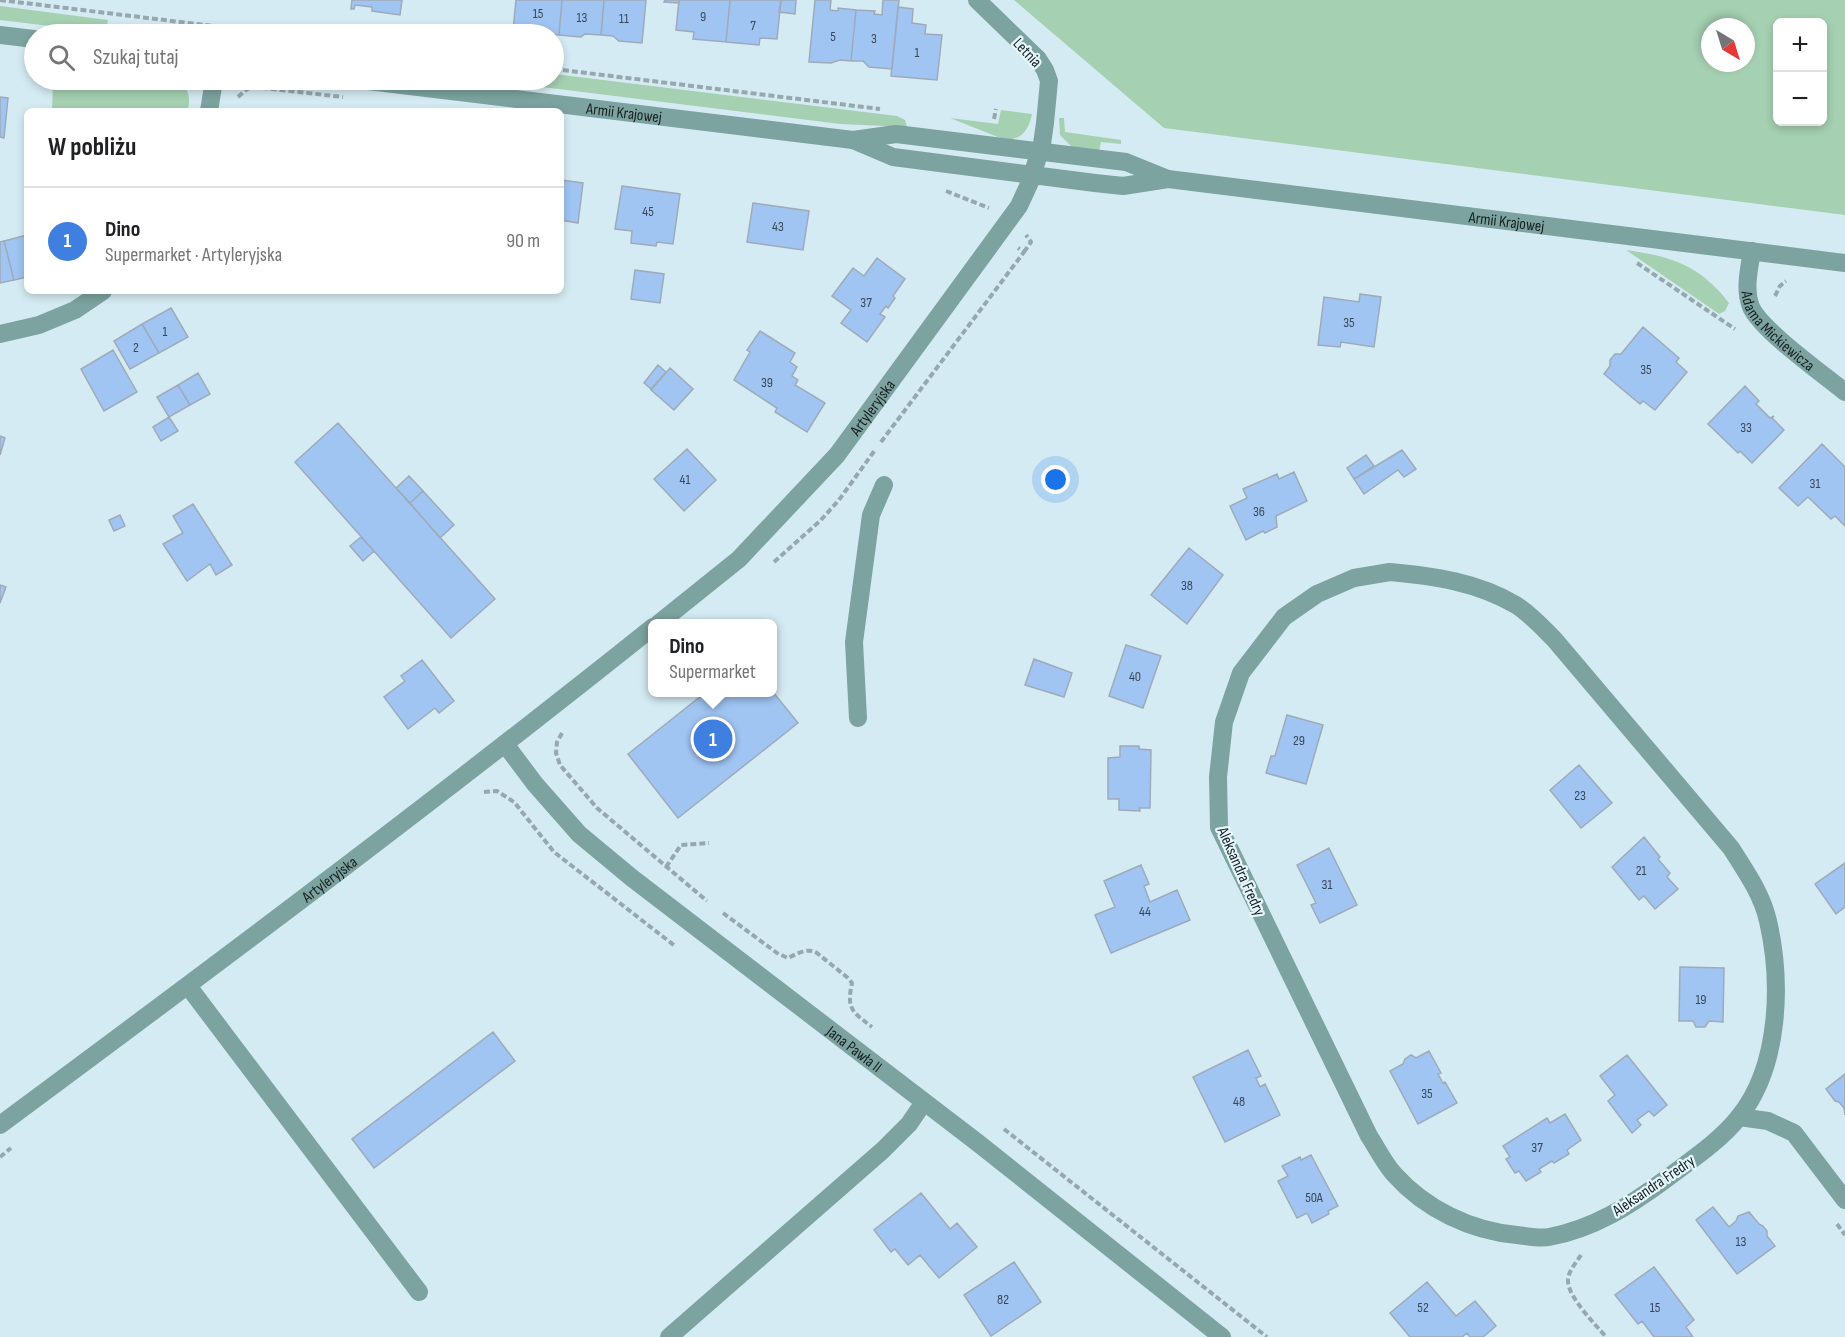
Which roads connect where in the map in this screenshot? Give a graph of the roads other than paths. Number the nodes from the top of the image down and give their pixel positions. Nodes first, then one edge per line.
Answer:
1 (977, 0) edge
2 (0, 35) edge
3 (24, 38) edge
4 (212, 90) edge
5 (442, 90) edge
6 (209, 108) edge
7 (853, 140) junction
8 (1039, 152) junction
9 (1032, 175) junction
10 (1168, 179) junction
11 (1752, 251) junction
12 (1845, 262) edge
13 (98, 294) edge
14 (0, 334) edge
15 (1845, 392) edge
16 (884, 485) dead end
17 (664, 619) edge
18 (648, 631) edge
19 (858, 718) dead end
20 (505, 744) junction
21 (188, 986) junction
22 (924, 1102) junction
23 (1739, 1117) junction
24 (0, 1125) edge
25 (1845, 1200) edge
26 (419, 1292) dead end
27 (669, 1337) edge
28 (1222, 1337) edge

1 - 8 street, Letnia
2 - 3 street
4 - 6 street
5 - 7 street, Armii Krajowej
7 - 8 street, Armii Krajowej
7 - 9 street, Armii Krajowej
8 - 9 street, Artyleryjska
8 - 10 street, Armii Krajowej
9 - 10 street, Armii Krajowej
9 - 17 street, Artyleryjska
10 - 11 street, Armii Krajowej
11 - 12 street, Armii Krajowej
11 - 15 street, Adama Mickiewicza
13 - 14 street
16 - 19 street
18 - 20 street, Artyleryjska
20 - 21 street, Artyleryjska
20 - 22 street, Jana Pawła II
21 - 24 street, Artyleryjska
21 - 26 street
22 - 27 street
22 - 28 street, Jana Pawła II
23 - 23 street, Aleksandra Fredry
23 - 25 street

